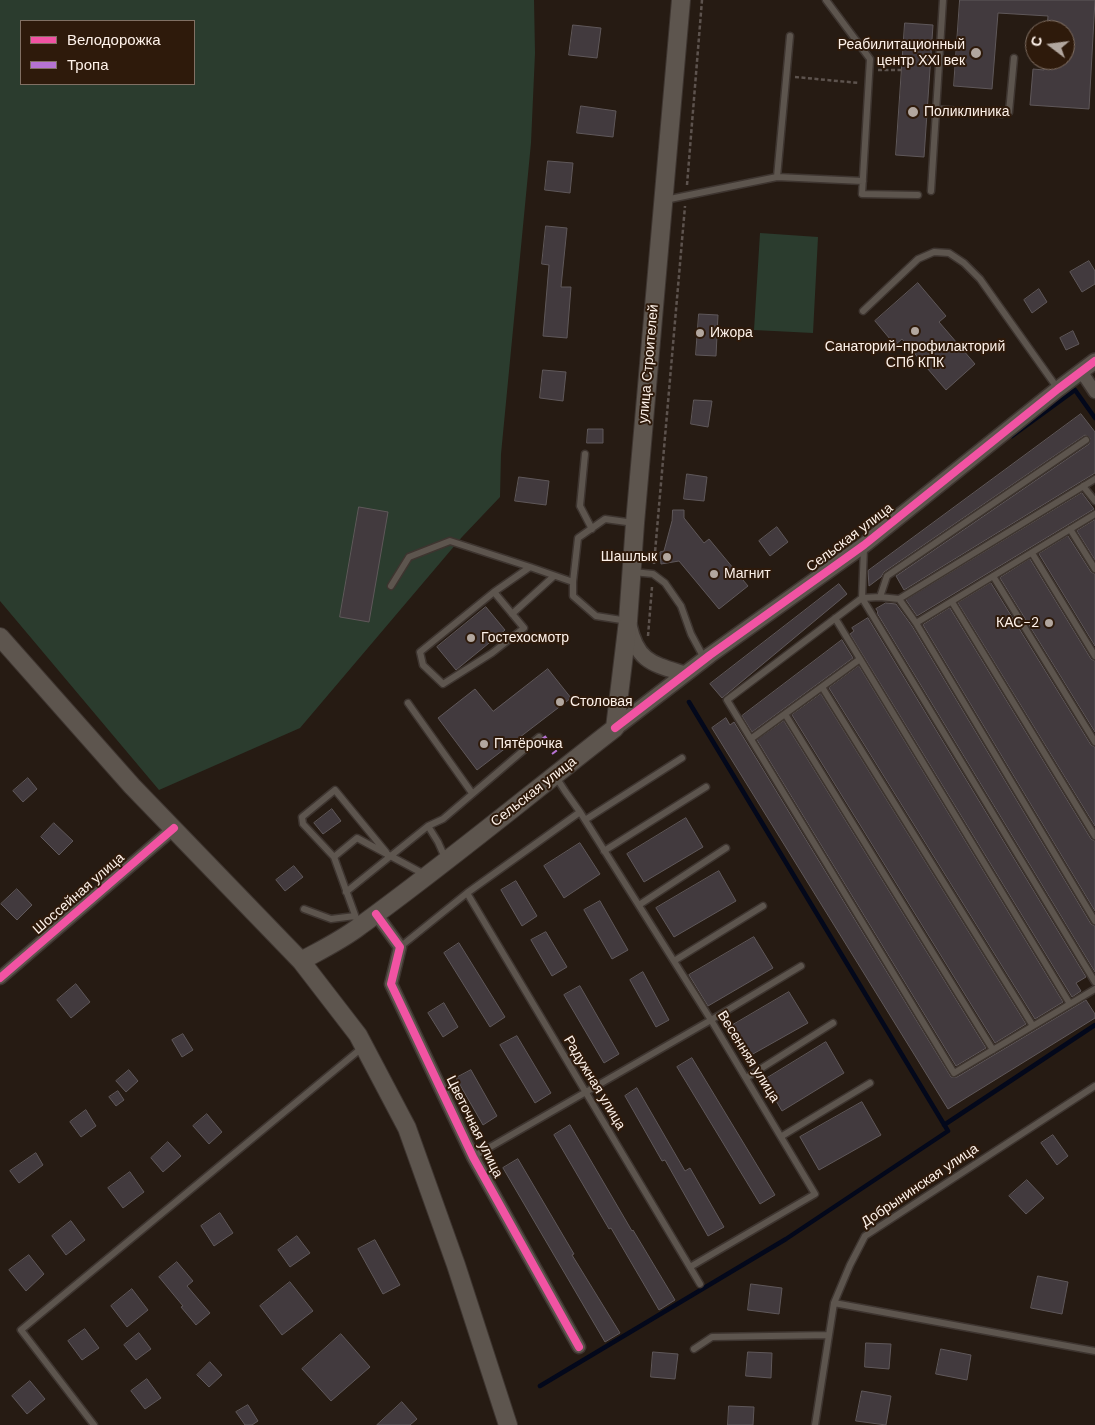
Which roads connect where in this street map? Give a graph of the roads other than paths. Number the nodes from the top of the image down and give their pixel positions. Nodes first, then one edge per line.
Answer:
1 (681, 0) edge
2 (826, 0) edge
3 (943, 0) edge
4 (790, 36) dead end
5 (1014, 58) dead end
6 (935, 109) junction
7 (777, 177) junction
8 (863, 181) junction
9 (931, 191) dead end
10 (918, 195) dead end
11 (663, 200) junction
12 (862, 311) dead end
13 (1095, 361) edge
14 (1081, 371) junction
15 (1058, 389) junction
16 (1095, 392) edge
17 (1086, 440) dead end
18 (585, 454) dead end
19 (1095, 479) edge
20 (1083, 486) junction
21 (1095, 501) edge
22 (1095, 514) edge
23 (635, 523) junction
24 (592, 529) junction
25 (1070, 529) junction
26 (864, 545) junction
27 (1032, 553) junction
28 (530, 567) junction
29 (1095, 569) edge
30 (632, 572) junction
31 (554, 576) junction
32 (993, 576) junction
33 (573, 582) junction
34 (391, 586) dead end
35 (494, 592) junction
36 (880, 596) junction
37 (862, 598) junction
38 (898, 599) junction
39 (952, 602) junction
40 (512, 614) junction
41 (835, 618) junction
42 (628, 621) junction
43 (916, 623) junction
44 (0, 637) edge
45 (1095, 656) edge
46 (860, 658) junction
47 (705, 659) junction
48 (685, 674) junction
49 (822, 686) junction
50 (408, 703) dead end
51 (785, 714) junction
52 (615, 728) junction
53 (539, 737) dead end
54 (752, 738) junction
55 (1095, 742) edge
56 (682, 758) dead end
57 (555, 774) junction
58 (706, 787) dead end
59 (472, 793) junction
60 (580, 812) junction
61 (585, 820) junction
62 (428, 826) junction
63 (174, 828) junction
64 (1095, 836) edge
65 (726, 848) dead end
66 (604, 851) junction
67 (389, 856) junction
68 (334, 857) junction
69 (446, 861) junction
70 (426, 876) junction
71 (346, 892) junction
72 (467, 893) junction
73 (639, 905) junction
74 (763, 906) dead end
75 (304, 909) dead end
76 (376, 914) junction
77 (1095, 921) edge
78 (357, 922) junction
79 (400, 946) junction
80 (301, 961) junction
81 (674, 961) junction
82 (801, 966) dead end
83 (0, 978) edge
84 (1095, 982) edge
85 (1095, 989) edge
86 (1070, 1004) junction
87 (711, 1020) junction
88 (833, 1024) dead end
89 (1033, 1026) junction
90 (364, 1046) junction
91 (993, 1050) junction
92 (746, 1078) junction
93 (870, 1083) dead end
94 (1095, 1086) edge
95 (585, 1092) junction
96 (782, 1136) junction
97 (473, 1157) junction
98 (690, 1267) junction
99 (700, 1284) dead end
100 (834, 1303) junction
101 (829, 1335) junction
102 (579, 1347) dead end
103 (694, 1349) dead end
104 (1095, 1351) edge
105 (94, 1425) edge
106 (508, 1425) edge
107 (816, 1425) edge

1 - 11 main road, улица Строителей
2 - 8 lane
3 - 6 lane
4 - 7 lane
5 - 6 lane
6 - 9 lane
7 - 8 lane
7 - 11 lane
8 - 10 lane
11 - 23 main road, улица Строителей
12 - 15 lane
13 - 14 street, Сельская улица
14 - 15 street, Сельская улица
14 - 16 street
15 - 26 street, Сельская улица
17 - 36 lane
18 - 24 lane
19 - 20 lane
20 - 21 lane
20 - 38 lane
22 - 25 lane
23 - 24 lane
23 - 30 main road, улица Строителей
24 - 33 lane
25 - 27 lane
25 - 29 lane
26 - 37 lane
26 - 47 street, Сельская улица
27 - 32 lane
27 - 45 lane
28 - 31 lane
28 - 34 lane
28 - 35 lane
30 - 42 main road, улица Строителей
30 - 47 lane
31 - 33 lane
31 - 40 lane
32 - 39 lane
32 - 55 lane
33 - 42 lane
35 - 40 lane
35 - 40 lane
36 - 37 lane
36 - 38 lane
37 - 41 lane
37 - 84 lane
38 - 43 lane
39 - 43 lane
39 - 64 lane
41 - 46 lane
41 - 54 lane
42 - 48 street
42 - 52 main road, улица Строителей
43 - 77 lane
44 - 63 main road
46 - 49 lane
46 - 86 lane
47 - 48 street, Сельская улица
48 - 52 street, Сельская улица
49 - 51 lane
49 - 89 lane
50 - 59 lane
51 - 54 lane
51 - 91 lane
52 - 57 main road, Сельская улица
53 - 59 lane
54 - 91 lane
56 - 61 lane
57 - 60 lane, Весенняя улица
57 - 69 main road, Сельская улица
58 - 66 lane
59 - 62 lane
60 - 61 lane, Весенняя улица
60 - 72 lane
61 - 66 lane, Весенняя улица
62 - 67 lane
62 - 69 lane
63 - 80 main road
63 - 83 street, Шоссейная улица
65 - 73 lane
66 - 73 lane, Весенняя улица
67 - 68 lane
67 - 68 lane
67 - 70 lane
67 - 71 lane
68 - 71 lane
69 - 70 main road, Сельская улица
70 - 76 main road, Сельская улица
71 - 78 lane
72 - 79 lane
72 - 95 lane, Радужная улица
73 - 81 lane, Весенняя улица
74 - 81 lane
75 - 78 lane
76 - 78 main road, Сельская улица
76 - 79 street
78 - 80 main road, Сельская улица
79 - 97 street, Цветочная улица
80 - 90 main road
81 - 87 lane, Весенняя улица
82 - 87 lane
85 - 86 lane
86 - 89 lane
87 - 92 lane, Весенняя улица
87 - 95 lane
88 - 92 lane
89 - 91 lane
90 - 105 lane
90 - 106 main road
92 - 96 lane, Весенняя улица
93 - 96 lane
94 - 100 lane, Добрынинская улица
95 - 97 lane
95 - 98 lane, Радужная улица
96 - 98 lane, Весенняя улица
97 - 102 street, Цветочная улица
98 - 99 lane, Радужная улица
100 - 101 lane, Добрынинская улица
100 - 104 lane
101 - 103 lane
101 - 107 lane, Добрынинская улица

